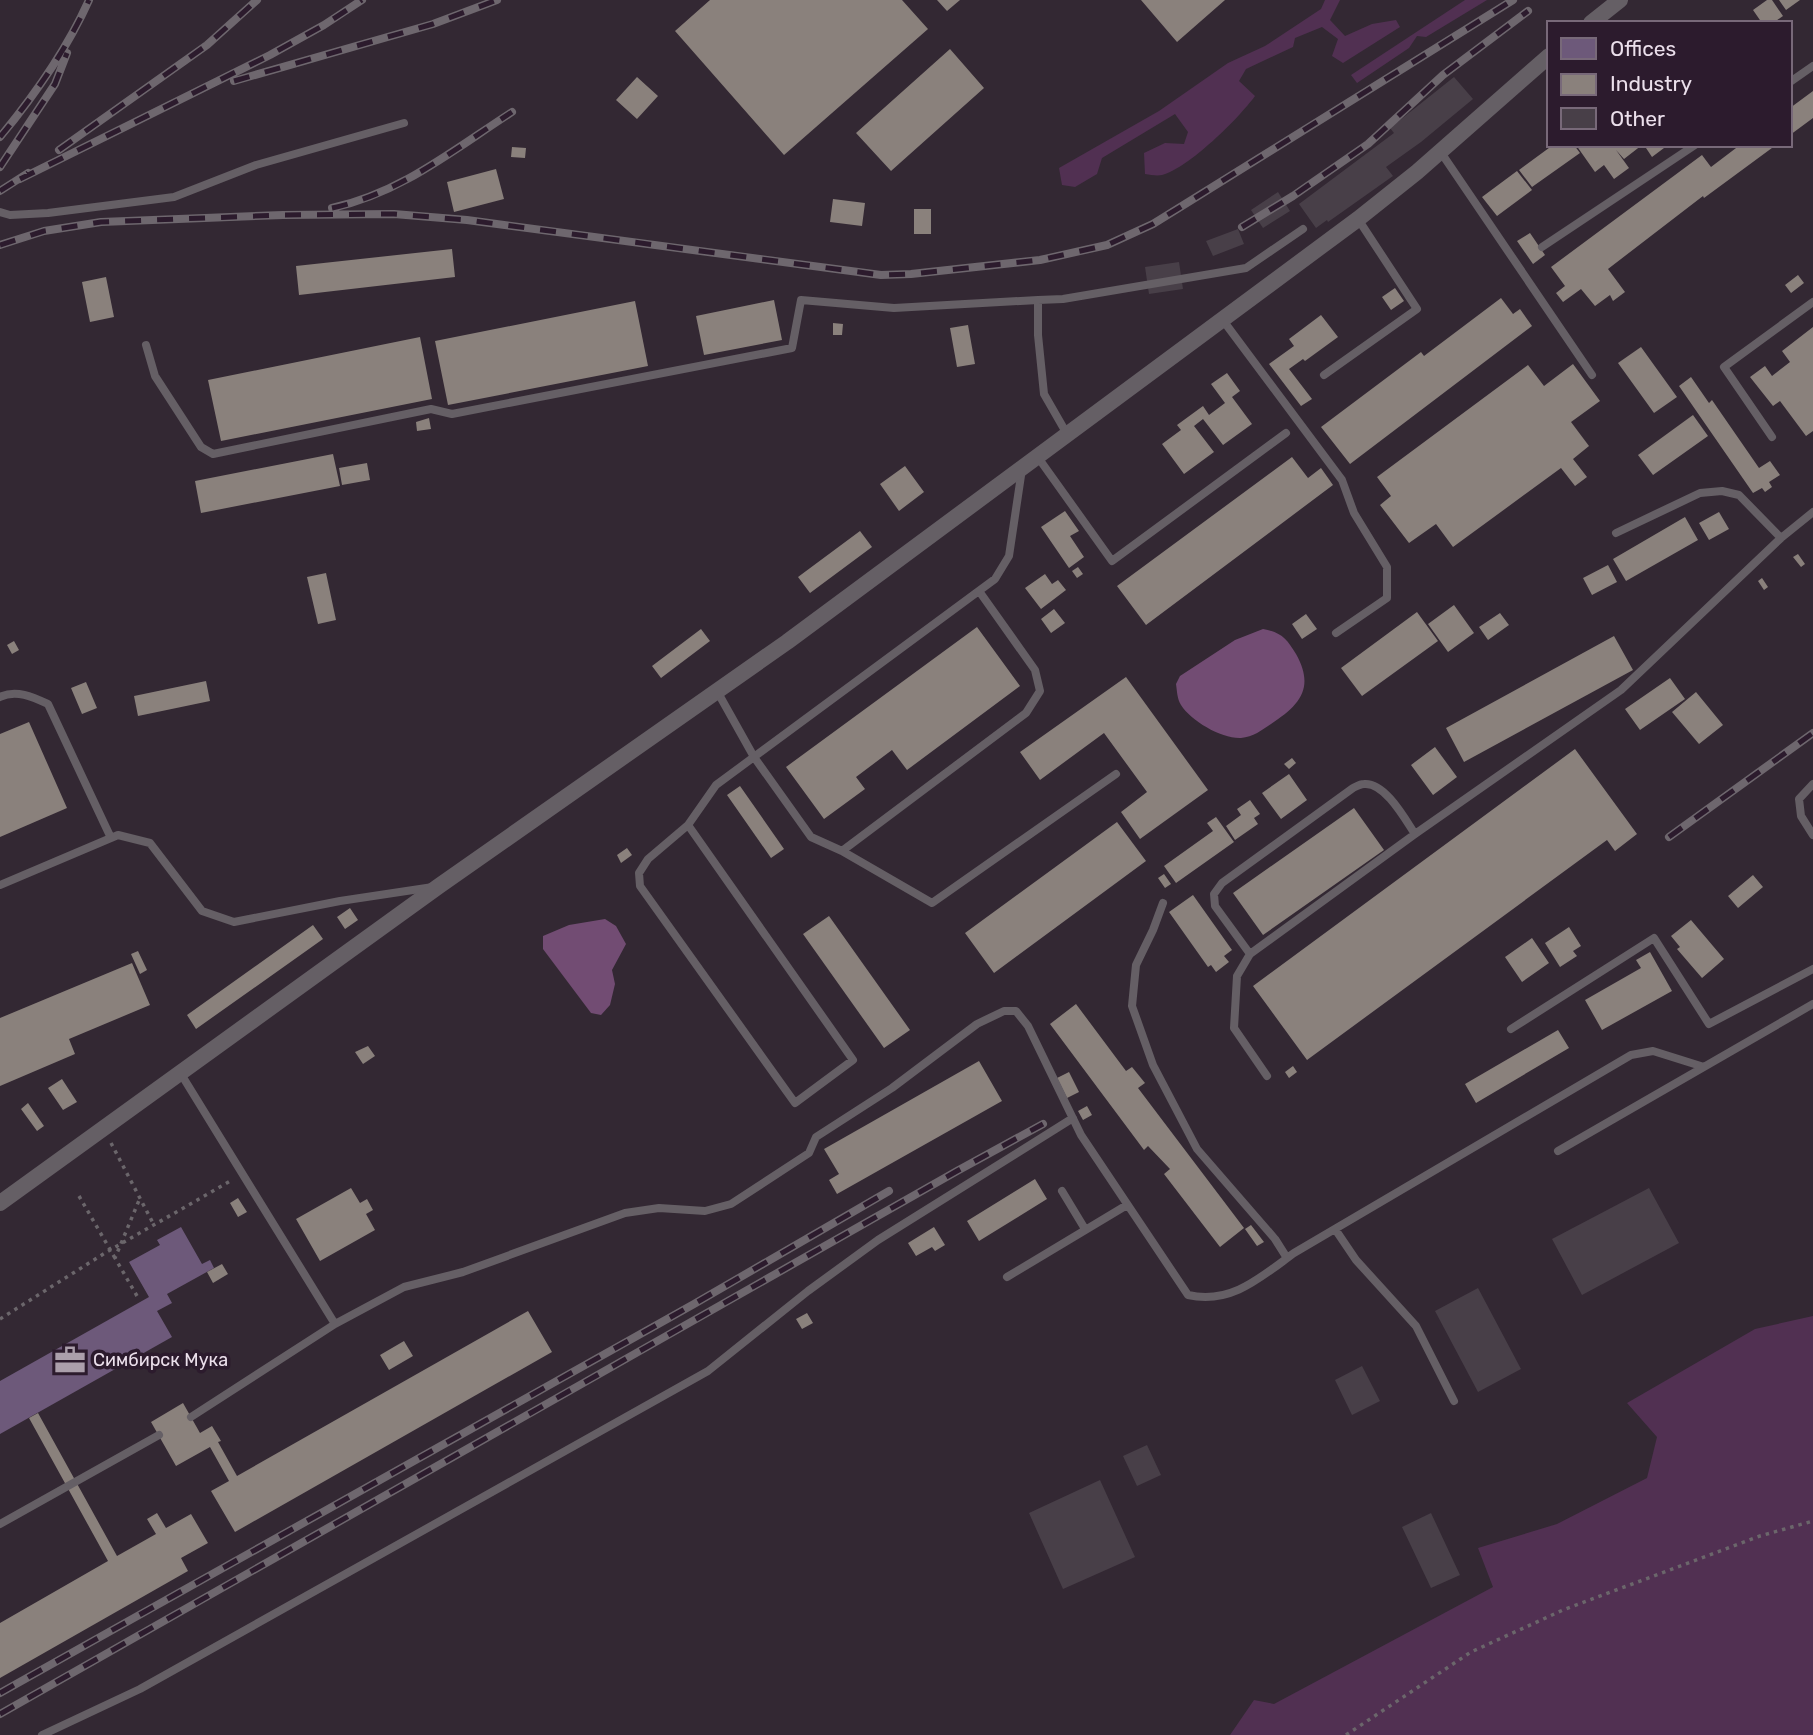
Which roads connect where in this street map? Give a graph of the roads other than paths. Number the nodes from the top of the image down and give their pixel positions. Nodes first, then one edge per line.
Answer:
1 (1620, 0) edge
2 (1594, 21) edge
3 (1547, 58) edge
4 (1813, 66) edge
5 (1792, 81) edge
6 (404, 123) dead end
7 (1692, 147) edge
8 (1440, 151) junction
9 (0, 212) edge
10 (1358, 219) junction
11 (1303, 229) dead end
12 (1542, 247) dead end
13 (1038, 300) junction
14 (1813, 302) edge
15 (1222, 320) junction
16 (146, 345) dead end
17 (1324, 375) dead end
18 (1592, 375) dead end
19 (1286, 433) dead end
20 (1067, 434) junction
21 (1772, 436) dead end
22 (1037, 456) junction
23 (1023, 466) junction
24 (1813, 512) edge
25 (1616, 533) dead end
26 (1781, 538) junction
27 (979, 591) junction
28 (1336, 633) dead end
29 (717, 691) junction
30 (0, 697) edge
31 (754, 757) junction
32 (1116, 774) dead end
33 (1813, 785) edge
34 (688, 825) junction
35 (1415, 834) junction
36 (1813, 835) edge
37 (111, 838) junction
38 (842, 850) junction
39 (0, 885) edge
40 (439, 886) junction
41 (1163, 902) dead end
42 (1250, 954) junction
43 (1813, 970) edge
44 (1813, 1004) edge
45 (1511, 1029) dead end
46 (1704, 1067) junction
47 (181, 1074) junction
48 (1267, 1076) dead end
49 (1073, 1118) junction
50 (1558, 1151) dead end
51 (1062, 1191) dead end
52 (0, 1203) edge
53 (1127, 1205) junction
54 (1085, 1229) junction
55 (1335, 1229) junction
56 (1287, 1258) junction
57 (1007, 1277) dead end
58 (335, 1324) junction
59 (1454, 1401) dead end
60 (191, 1417) dead end
61 (159, 1435) dead end
62 (0, 1524) edge
63 (42, 1735) edge

1 - 2 street
3 - 8 street
4 - 5 lane
6 - 9 lane
7 - 12 lane
8 - 10 street
8 - 18 lane
10 - 15 street
10 - 17 lane
11 - 13 lane
13 - 16 lane
13 - 20 lane
14 - 21 lane
15 - 20 street
15 - 28 lane
19 - 22 lane
20 - 22 street
22 - 23 street
23 - 27 lane
23 - 29 street
24 - 26 lane
25 - 26 lane
26 - 35 lane
27 - 31 lane
27 - 38 lane
29 - 31 lane
29 - 40 street
30 - 37 lane
31 - 34 lane
31 - 38 lane
32 - 38 lane
33 - 36 lane
34 - 34 lane
35 - 42 lane
35 - 42 lane
37 - 39 lane
37 - 40 lane
40 - 47 street
41 - 56 lane
42 - 48 lane
43 - 45 lane
44 - 46 lane
46 - 50 lane
46 - 55 lane
47 - 52 street
47 - 58 lane
49 - 53 lane
49 - 58 lane
49 - 63 lane
51 - 54 lane
53 - 54 lane
53 - 56 lane
54 - 57 lane
55 - 56 lane
55 - 59 lane
58 - 60 lane
61 - 62 lane

